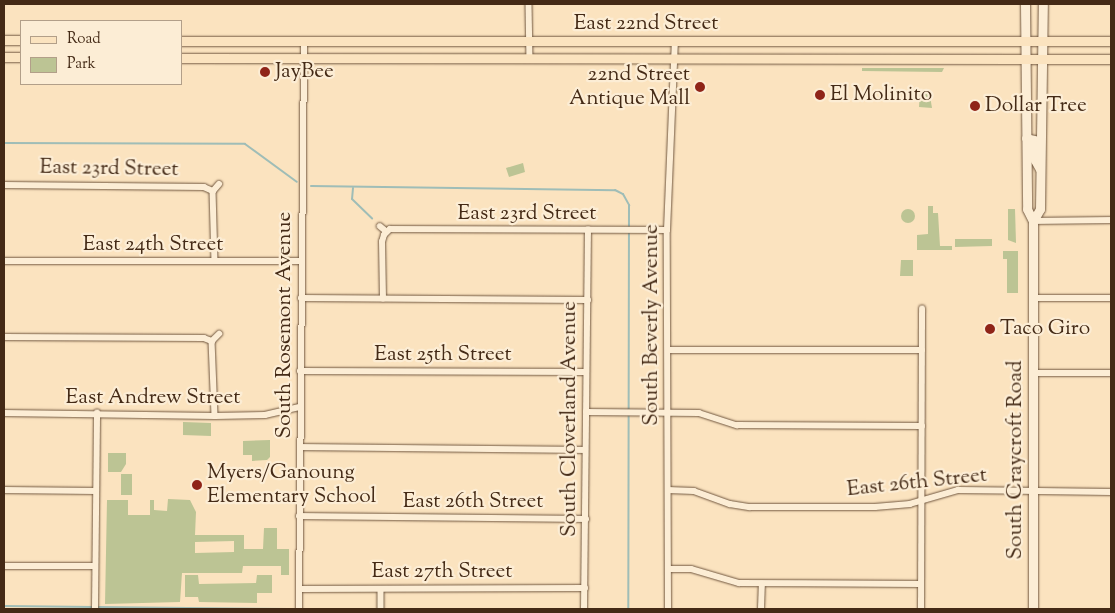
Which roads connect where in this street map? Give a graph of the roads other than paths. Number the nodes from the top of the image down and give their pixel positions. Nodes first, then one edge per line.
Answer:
1 (529, 4) edge
2 (1025, 4) edge
3 (1043, 4) edge
4 (4, 40) edge
5 (20, 40) edge
6 (675, 40) junction
7 (1025, 40) junction
8 (1043, 40) junction
9 (182, 41) edge
10 (1111, 41) edge
11 (304, 42) junction
12 (530, 42) junction
13 (4, 57) edge
14 (20, 57) edge
15 (182, 58) edge
16 (304, 58) junction
17 (530, 59) junction
18 (673, 59) junction
19 (1043, 59) junction
20 (1111, 59) edge
21 (1025, 60) junction
22 (1026, 138) junction
23 (1041, 172) junction
24 (219, 184) dead end
25 (4, 185) edge
26 (213, 190) junction
27 (1111, 220) edge
28 (1033, 221) junction
29 (380, 226) dead end
30 (588, 230) junction
31 (667, 230) junction
32 (387, 231) junction
33 (4, 261) edge
34 (215, 262) junction
35 (301, 262) junction
36 (302, 298) junction
37 (1032, 298) junction
38 (1111, 298) edge
39 (383, 299) junction
40 (588, 300) junction
41 (922, 310) dead end
42 (219, 334) dead end
43 (4, 337) edge
44 (212, 341) junction
45 (668, 350) junction
46 (922, 350) junction
47 (300, 371) junction
48 (586, 372) junction
49 (1033, 373) junction
50 (1111, 373) edge
51 (300, 407) junction
52 (586, 412) junction
53 (4, 413) edge
54 (97, 413) junction
55 (668, 413) junction
56 (215, 416) junction
57 (922, 426) junction
58 (300, 447) junction
59 (586, 450) junction
60 (4, 490) edge
61 (668, 490) junction
62 (96, 491) junction
63 (1034, 491) junction
64 (1111, 492) edge
65 (923, 498) junction
66 (299, 516) junction
67 (586, 519) junction
68 (4, 566) edge
69 (95, 566) junction
70 (668, 568) junction
71 (762, 584) junction
72 (921, 584) junction
73 (585, 588) junction
74 (300, 589) junction
75 (380, 589) junction
76 (95, 609) edge
77 (299, 609) edge
78 (381, 609) edge
79 (584, 609) edge
80 (668, 609) edge
81 (761, 609) edge
82 (921, 609) edge
83 (1033, 609) edge

1 - 12 street
2 - 7 main road, South Craycroft Road
3 - 8 main road, South Craycroft Road
4 - 5 main road
6 - 7 main road, East 22nd Street
6 - 12 main road, East 22nd Street
6 - 18 street, South Beverly Avenue
7 - 8 main road, East 22nd Street
7 - 21 main road, South Craycroft Road
8 - 10 main road, East 22nd Street
8 - 19 main road, South Craycroft Road
9 - 11 main road, East 22nd Street
11 - 12 main road, East 22nd Street
11 - 16 street, South Rosemont Avenue
12 - 17 street
13 - 14 main road
15 - 16 main road, East 22nd Street
16 - 17 main road, East 22nd Street
16 - 35 street, South Rosemont Avenue
17 - 18 main road, East 22nd Street
18 - 21 main road, East 22nd Street
18 - 31 street, South Beverly Avenue
19 - 20 main road, East 22nd Street
19 - 21 main road, East 22nd Street
19 - 23 main road, South Craycroft Road
21 - 22 main road, South Craycroft Road
22 - 23 main road
22 - 28 main road, South Craycroft Road
23 - 28 main road, South Craycroft Road
24 - 26 street
25 - 26 street, East 23rd Street
26 - 34 street
27 - 28 street
28 - 37 main road, South Craycroft Road
29 - 32 street
30 - 31 street, East 23rd Street
30 - 32 street, East 23rd Street
30 - 40 street, South Cloverland Avenue
31 - 45 street, South Beverly Avenue
32 - 39 street
33 - 34 street, East 24th Street
34 - 35 street, East 24th Street
35 - 36 street, South Rosemont Avenue
36 - 39 street
36 - 47 street, South Rosemont Avenue
37 - 38 street
37 - 49 main road, South Craycroft Road
39 - 40 street
40 - 48 street, South Cloverland Avenue
41 - 46 street
42 - 44 street
43 - 44 street
44 - 56 street
45 - 46 street
45 - 55 street, South Beverly Avenue
46 - 57 street
47 - 48 street, East 25th Street
47 - 51 street, South Rosemont Avenue
48 - 52 street, South Cloverland Avenue
49 - 50 street
49 - 63 main road, South Craycroft Road
51 - 56 street, East Andrew Street
51 - 58 street, South Rosemont Avenue
52 - 55 street
52 - 59 street, South Cloverland Avenue
53 - 54 street, East Andrew Street
54 - 56 street, East Andrew Street
54 - 62 street
55 - 57 street
55 - 61 street, South Beverly Avenue
57 - 65 street
58 - 59 street
58 - 66 street, South Rosemont Avenue
59 - 67 street, South Cloverland Avenue
60 - 62 street
61 - 65 street, East 26th Street
61 - 70 street, South Beverly Avenue
62 - 69 street
63 - 64 street, East 26th Street
63 - 65 street, East 26th Street
63 - 83 main road, South Craycroft Road
65 - 72 street
66 - 67 street, East 26th Street
66 - 74 street, South Rosemont Avenue
67 - 73 street, South Cloverland Avenue
68 - 69 street
69 - 76 street
70 - 71 street
70 - 80 street, South Beverly Avenue
71 - 72 street
71 - 81 street
72 - 82 street
73 - 75 street, East 27th Street
73 - 79 street, South Cloverland Avenue
74 - 75 street, East 27th Street
74 - 77 street, South Rosemont Avenue
75 - 78 street

